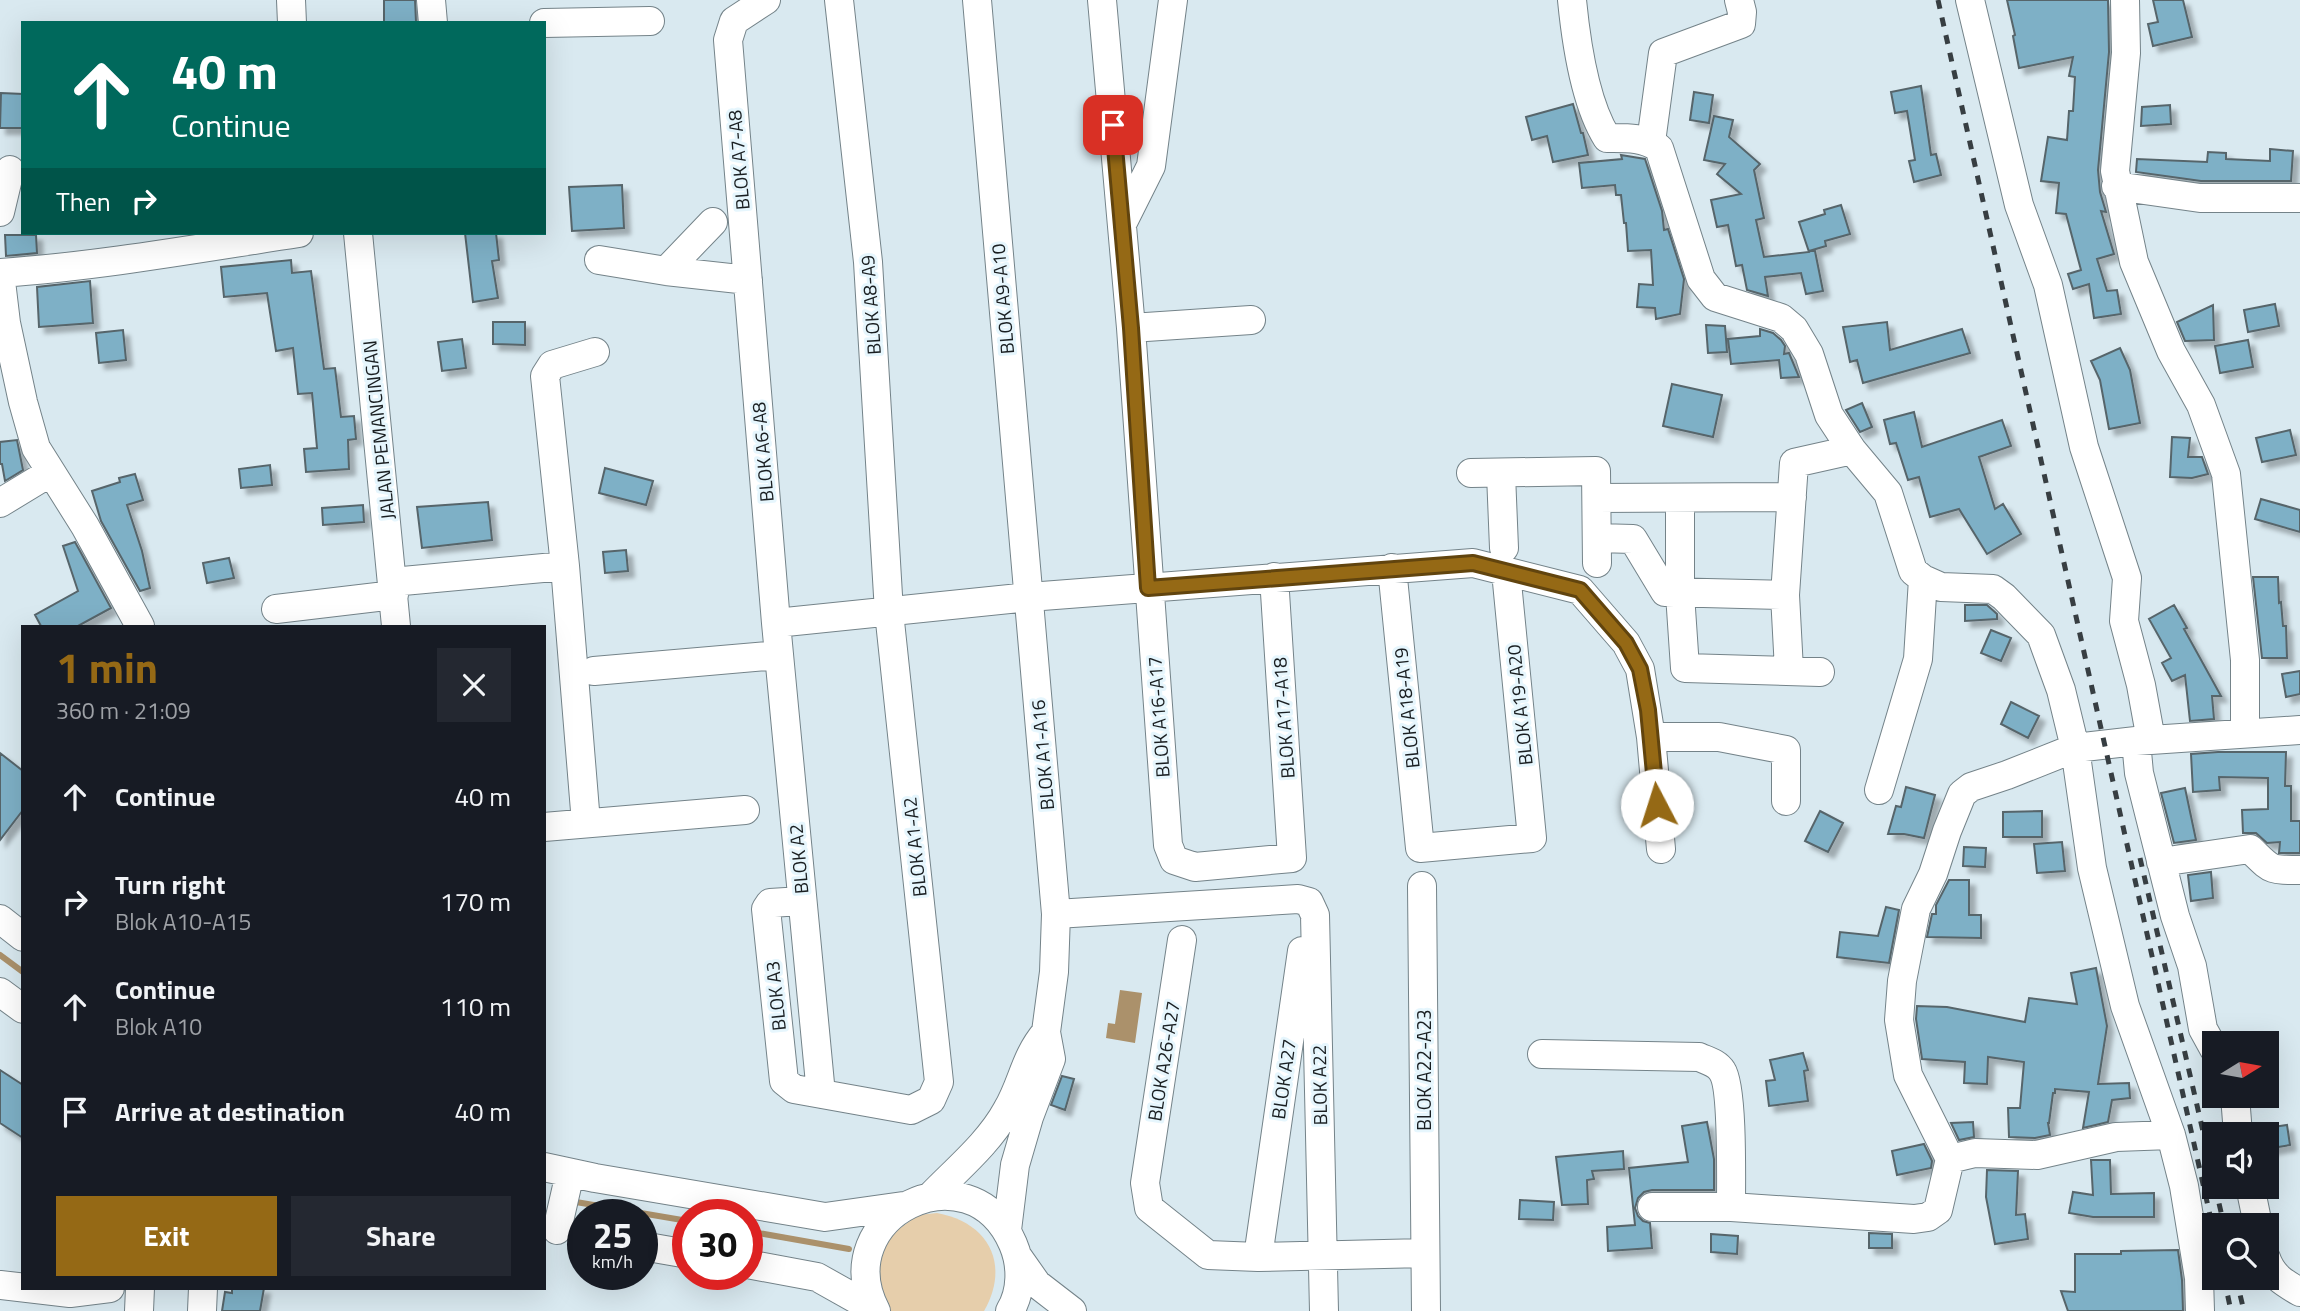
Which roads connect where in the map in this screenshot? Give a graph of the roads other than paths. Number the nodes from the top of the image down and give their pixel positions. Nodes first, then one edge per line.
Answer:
1 (290, 0) edge
2 (431, 0) edge
3 (766, 0) edge
4 (839, 0) edge
5 (977, 0) edge
6 (1102, 0) edge
7 (1174, 0) edge
8 (1572, 0) edge
9 (1739, 0) edge
10 (1970, 0) edge
11 (2126, 0) edge
12 (292, 21) edge
13 (433, 21) edge
14 (650, 21) dead end
15 (546, 23) edge
16 (1651, 142) junction
17 (11, 170) edge
18 (2116, 186) junction
19 (2300, 198) edge
20 (0, 212) edge
21 (713, 222) dead end
22 (1122, 233) junction
23 (286, 235) edge
24 (358, 235) edge
25 (599, 260) dead end
26 (666, 271) junction
27 (0, 272) edge
28 (748, 280) junction
29 (1251, 320) dead end
30 (1131, 328) junction
31 (595, 352) dead end
32 (1852, 450) junction
33 (51, 472) junction
34 (1471, 473) dead end
35 (1502, 474) junction
36 (1792, 497) junction
37 (1597, 498) junction
38 (1680, 498) junction
39 (0, 503) edge
40 (1505, 560) junction
41 (565, 566) junction
42 (1392, 568) junction
43 (1274, 577) junction
44 (1923, 579) junction
45 (393, 588) junction
46 (1148, 588) junction
47 (1680, 594) junction
48 (1785, 595) junction
49 (1029, 597) junction
50 (276, 609) dead end
51 (889, 612) junction
52 (776, 623) junction
53 (139, 625) edge
54 (396, 625) edge
55 (779, 655) junction
56 (1789, 670) junction
57 (594, 671) dead end
58 (1820, 672) dead end
59 (2300, 730) edge
60 (2245, 733) junction
61 (1651, 737) junction
62 (2144, 740) junction
63 (2075, 748) junction
64 (1879, 790) dead end
65 (1786, 800) dead end
66 (745, 810) dead end
67 (586, 823) junction
68 (546, 827) edge
69 (1168, 845) joint
70 (1420, 848) joint
71 (1661, 849) dead end
72 (2161, 862) junction
73 (2300, 870) edge
74 (1422, 886) dead end
75 (802, 901) joint
76 (1312, 908) junction
77 (1056, 914) junction
78 (0, 919) edge
79 (21, 935) edge
80 (1182, 940) dead end
81 (0, 992) edge
82 (21, 1008) edge
83 (2204, 1031) edge
84 (1542, 1054) dead end
85 (821, 1094) joint
86 (1019, 1112) junction
87 (2171, 1135) junction
88 (1950, 1159) junction
89 (557, 1170) edge
90 (931, 1196) junction
91 (903, 1206) junction
92 (1652, 1207) dead end
93 (1731, 1207) junction
94 (1007, 1230) junction
95 (561, 1231) edge
96 (1425, 1253) junction
97 (1322, 1255) junction
98 (1018, 1256) junction
99 (1258, 1257) junction
100 (763, 1268) edge
101 (2279, 1279) edge
102 (0, 1285) edge
103 (99, 1290) edge
104 (140, 1290) edge
105 (203, 1290) edge
106 (2300, 1292) edge
107 (28, 1301) edge
108 (875, 1310) edge
109 (139, 1311) edge
110 (202, 1311) edge
111 (1010, 1311) edge
112 (1072, 1311) edge
113 (1324, 1311) edge
114 (1426, 1311) edge
115 (2200, 1311) edge

1 - 12 street
2 - 13 street
3 - 28 street, BLOK A7-A8
4 - 51 street, BLOK A8-A9
5 - 49 street, BLOK A9-A10
6 - 22 street, BLOK A16-A17
7 - 22 street
8 - 16 street
9 - 16 street
10 - 62 street
11 - 18 street
14 - 15 street
16 - 32 street
17 - 20 street
18 - 19 street
18 - 60 street
21 - 26 street
22 - 30 street, BLOK A16-A17
23 - 27 street
24 - 45 street, JALAN PEMANCINGAN
25 - 26 street
26 - 28 street
27 - 33 street
28 - 52 street, BLOK A6-A8
29 - 30 street
30 - 46 street, BLOK A16-A17
31 - 41 street
32 - 36 street
32 - 44 street
33 - 39 street
33 - 53 street
34 - 35 street
35 - 37 street
35 - 40 street, BLOK A19-A20
36 - 38 street
36 - 48 street
37 - 38 street
37 - 47 street
38 - 47 street
40 - 42 street
40 - 61 street
40 - 70 street, BLOK A19-A20
41 - 45 street
41 - 67 street
42 - 43 street
42 - 70 street, BLOK A18-A19
43 - 46 street
43 - 69 street, BLOK A17-A18
44 - 63 street
44 - 64 street
45 - 50 street
45 - 54 street, JALAN PEMANCINGAN
46 - 49 street
46 - 69 street, BLOK A16-A17
47 - 48 street
47 - 56 street
48 - 56 street
49 - 51 street
49 - 77 street, BLOK A1-A16
51 - 52 street
51 - 85 street, BLOK A1-A2
52 - 55 street, BLOK A2
55 - 57 street
55 - 75 street, BLOK A2
56 - 58 street
59 - 60 street
60 - 62 street
61 - 65 street
61 - 71 street
62 - 63 street
62 - 72 street
63 - 87 street
63 - 88 street
66 - 67 street
67 - 68 street
72 - 73 street
72 - 83 street
74 - 96 street, BLOK A22-A23
75 - 85 street, BLOK A3
76 - 77 street
76 - 97 street, BLOK A22
76 - 99 street, BLOK A27
77 - 86 street, BLOK A1-A16
78 - 79 street
80 - 99 street, BLOK A26-A27
81 - 82 street
84 - 93 street
86 - 90 street
86 - 94 street
87 - 88 street
87 - 115 street
88 - 93 street
89 - 91 street
89 - 95 street
90 - 91 street
90 - 94 street
91 - 108 street
92 - 93 street
94 - 98 street
96 - 97 street
96 - 114 street, BLOK A22-A23
97 - 99 street
97 - 113 street, BLOK A22
98 - 111 street
98 - 112 street
100 - 108 street
101 - 106 street
102 - 107 street
103 - 107 street
104 - 109 street
105 - 110 street

